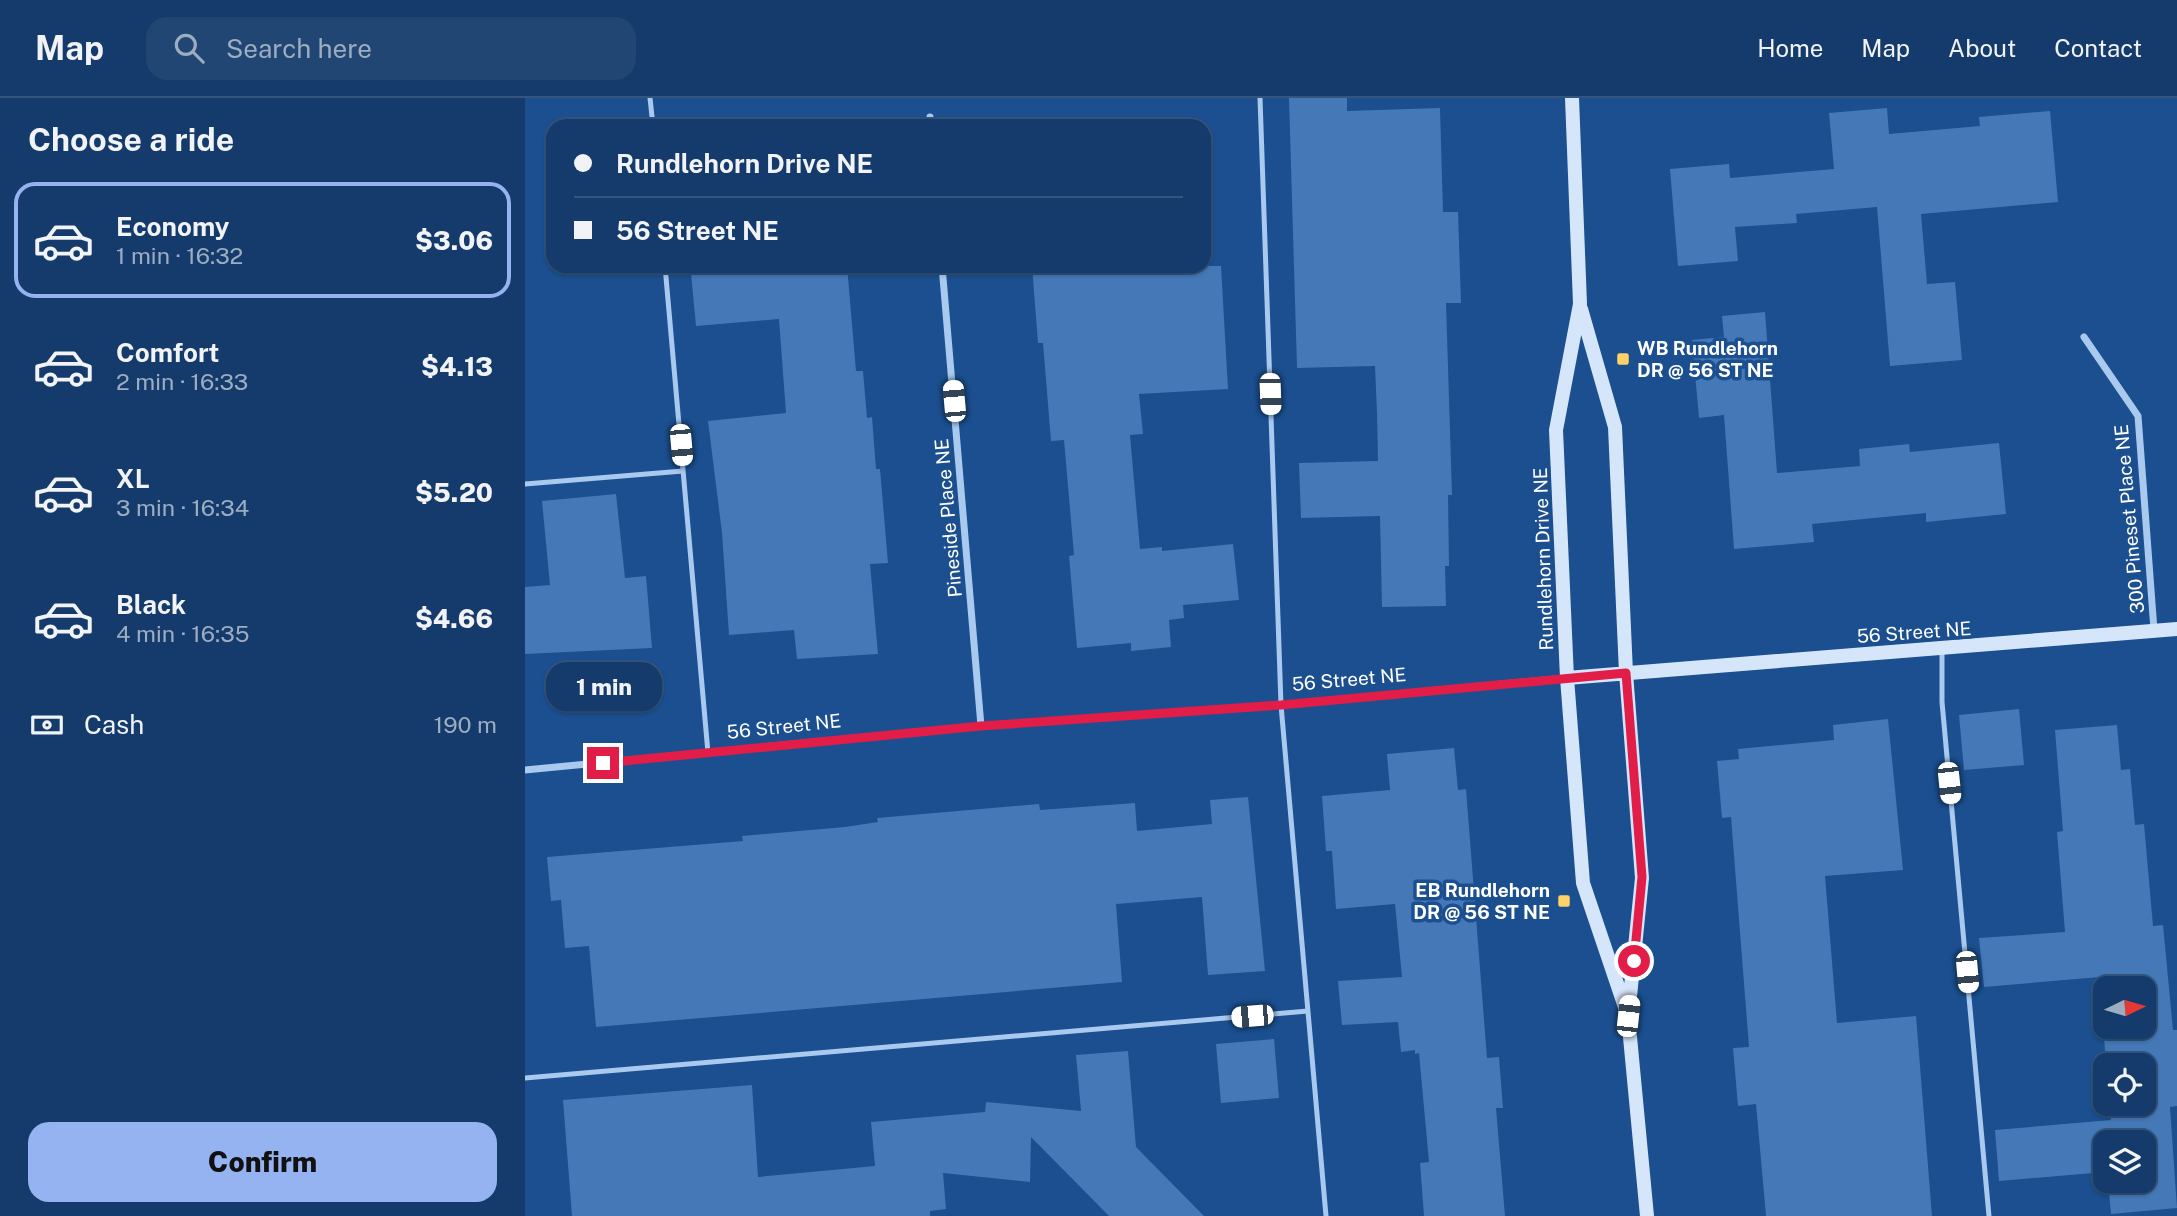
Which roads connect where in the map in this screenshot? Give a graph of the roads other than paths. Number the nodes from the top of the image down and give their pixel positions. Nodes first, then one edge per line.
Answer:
1 (650, 98) edge
2 (1260, 98) edge
3 (1572, 98) edge
4 (652, 119) edge
5 (666, 273) edge
6 (943, 273) edge
7 (1580, 304) junction
8 (2084, 337) dead end
9 (683, 471) junction
10 (525, 484) edge
11 (2177, 629) edge
12 (2154, 631) junction
13 (1942, 650) junction
14 (1626, 673) junction
15 (1567, 678) junction
16 (1281, 705) junction
17 (981, 726) junction
18 (708, 753) junction
19 (525, 771) edge
20 (1308, 1011) junction
21 (1628, 1016) junction
22 (525, 1078) edge
23 (1326, 1216) edge
24 (1647, 1216) edge
25 (1989, 1216) edge

1 - 4 lane
2 - 16 lane
3 - 7 street, Rundlehorn Drive NE
5 - 9 lane
6 - 17 street, Pineside Place NE
7 - 14 street, Rundlehorn Drive NE
7 - 15 street, Rundlehorn Drive NE
8 - 12 street, 300 Pineset Place NE
9 - 10 lane
9 - 18 lane
11 - 12 street, 56 Street NE
12 - 13 street, 56 Street NE
13 - 14 street, 56 Street NE
13 - 25 lane
14 - 15 street, 56 Street NE
14 - 21 street, Rundlehorn Drive NE
15 - 16 street, 56 Street NE
15 - 21 street, Rundlehorn Drive NE
16 - 17 street, 56 Street NE
16 - 20 lane
17 - 18 street, 56 Street NE
18 - 19 street, 56 Street NE
20 - 22 lane
20 - 23 lane
21 - 24 street, Rundlehorn Drive NE

